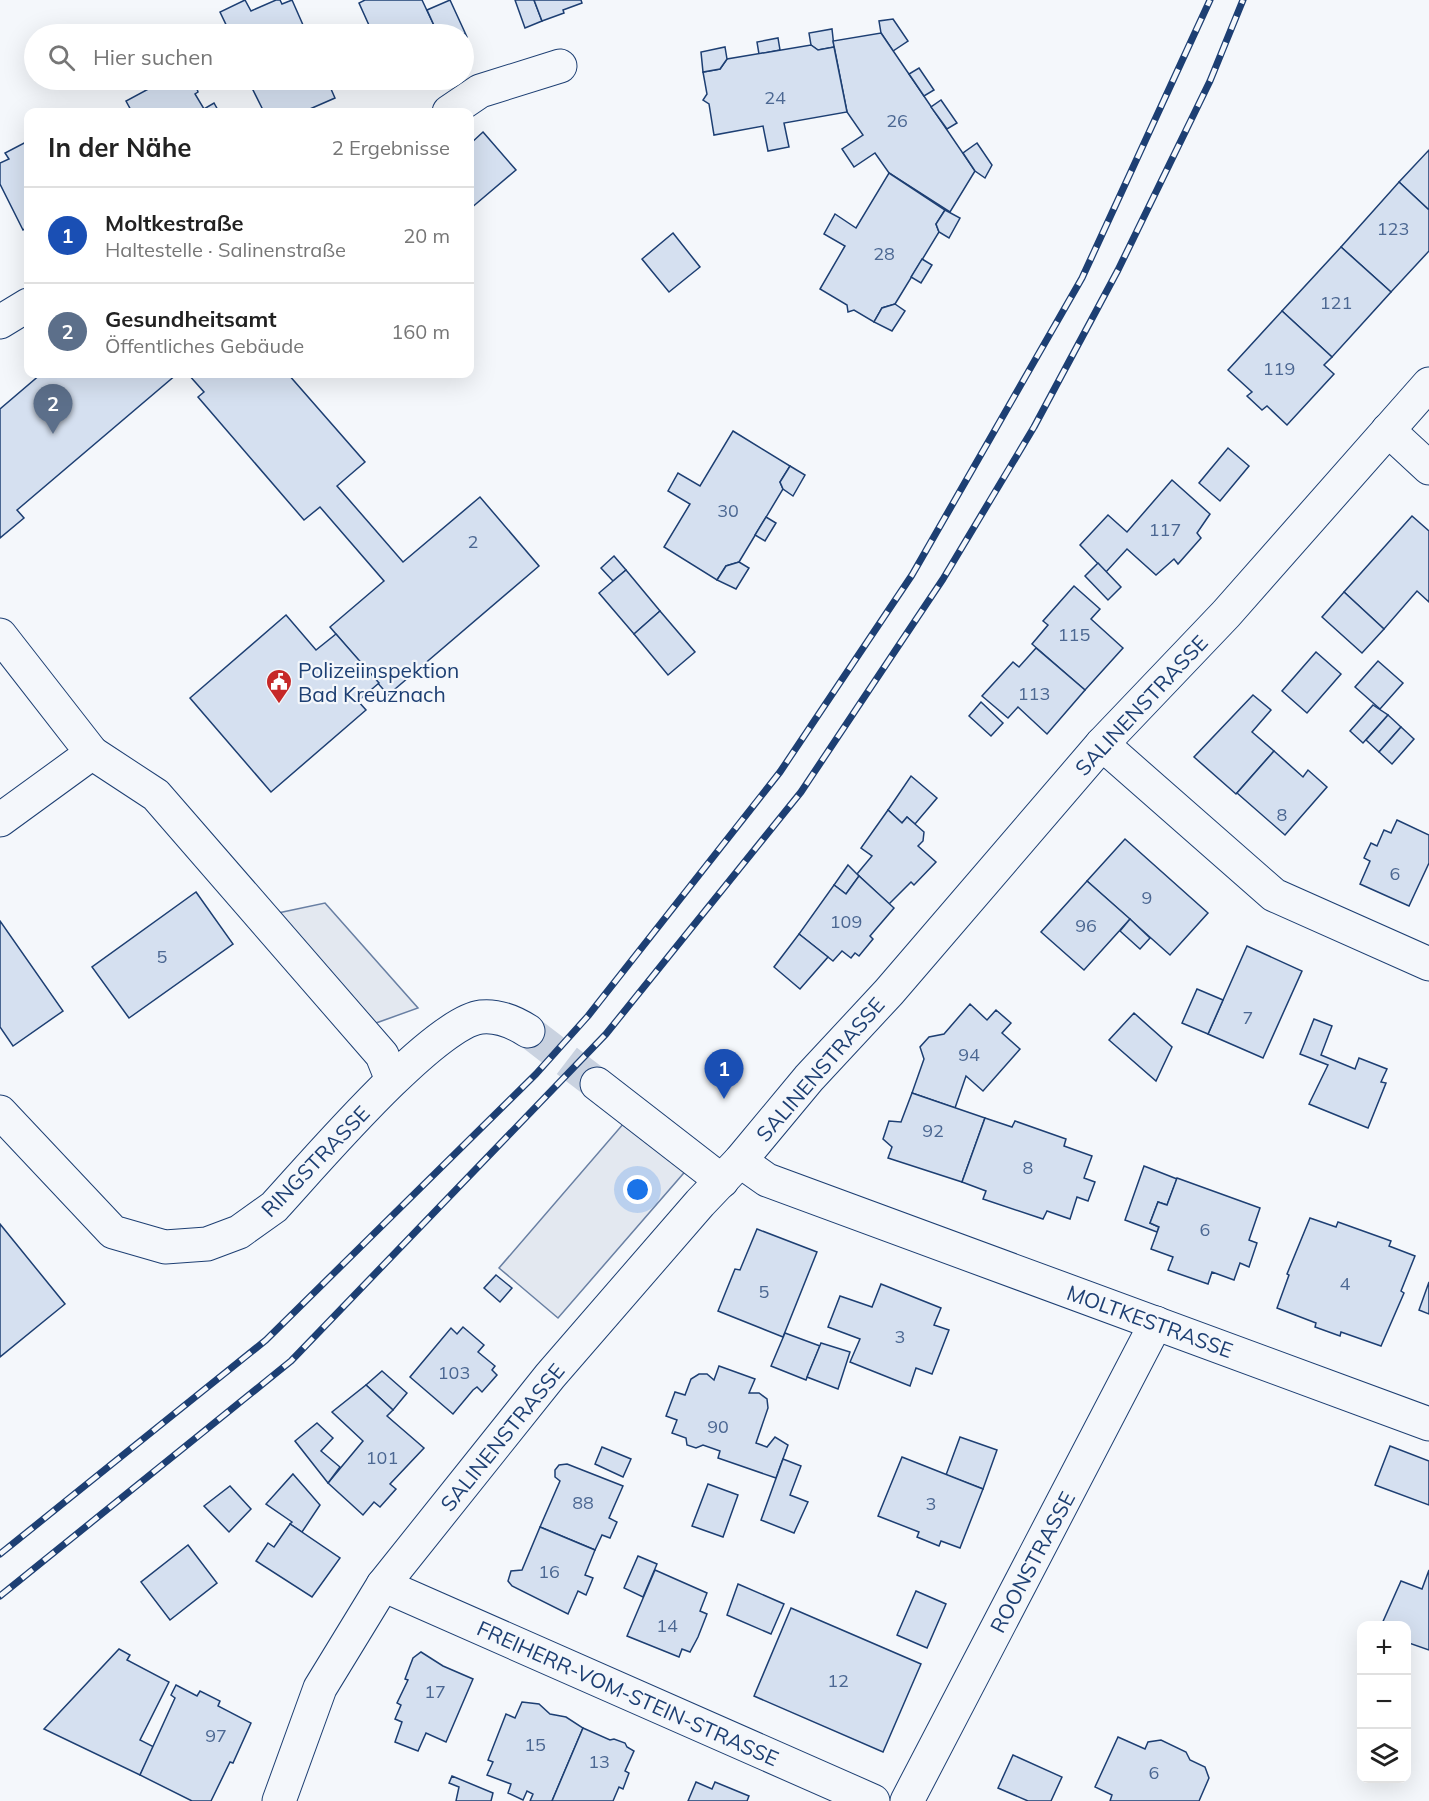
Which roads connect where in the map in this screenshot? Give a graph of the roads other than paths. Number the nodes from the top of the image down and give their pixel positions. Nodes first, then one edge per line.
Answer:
1 (560, 66) dead end
2 (455, 108) edge
3 (24, 307) edge
4 (0, 322) edge
5 (1429, 384) edge
6 (1388, 430) junction
7 (1429, 468) edge
8 (0, 635) edge
9 (1102, 744) junction
10 (92, 753) junction
11 (0, 820) edge
12 (1429, 964) edge
13 (528, 1031) tunnel mouth
14 (392, 1080) junction
15 (597, 1084) tunnel mouth
16 (0, 1112) edge
17 (731, 1171) junction
18 (1156, 1323) junction
19 (1429, 1424) edge
20 (383, 1586) junction
21 (279, 1801) edge
22 (873, 1801) edge
23 (907, 1801) edge

1 - 2 street
3 - 4 street
5 - 6 street, SALINENSTRASSE
6 - 7 street
6 - 9 street, SALINENSTRASSE
8 - 10 street
9 - 12 street
9 - 17 street, SALINENSTRASSE
10 - 11 street
10 - 14 street
13 - 14 street, RINGSTRASSE
14 - 16 street, RINGSTRASSE
15 - 17 street
17 - 18 street, MOLTKESTRASSE
17 - 20 street, SALINENSTRASSE
18 - 19 street, MOLTKESTRASSE
18 - 23 street, ROONSTRASSE
20 - 21 street, SALINENSTRASSE
20 - 22 street, FREIHERR-VOM-STEIN-STRASSE

